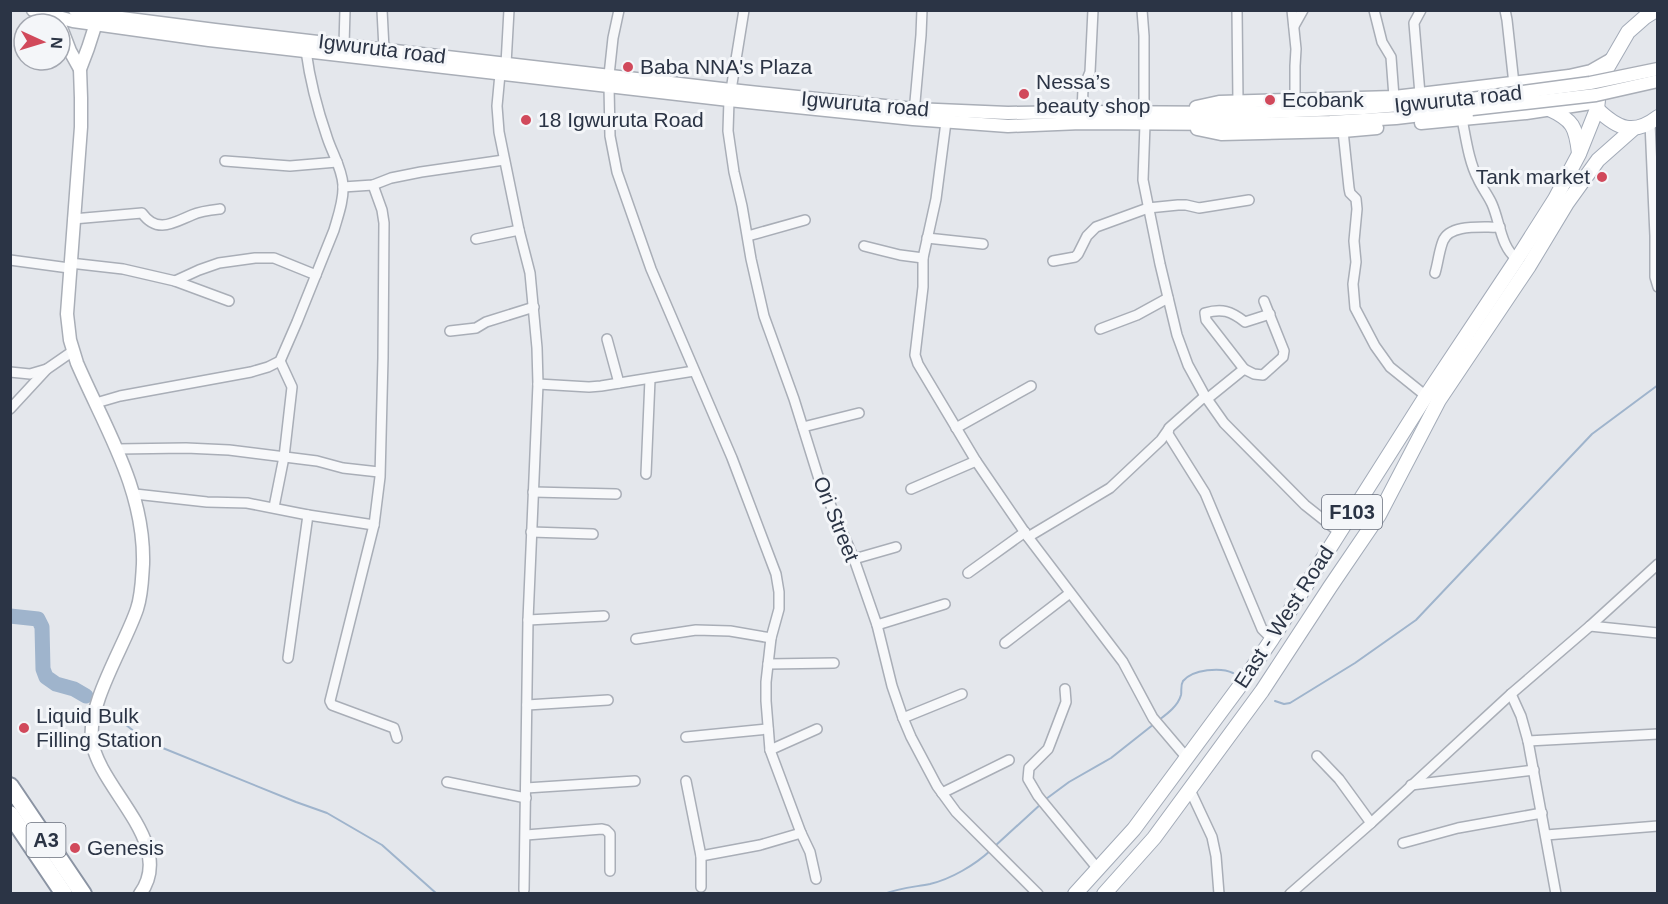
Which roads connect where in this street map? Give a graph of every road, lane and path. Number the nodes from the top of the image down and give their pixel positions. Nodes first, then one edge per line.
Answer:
1 (345, 10) edge
2 (382, 10) edge
3 (509, 10) edge
4 (619, 10) edge
5 (744, 10) edge
6 (922, 10) edge
7 (1093, 10) edge
8 (1142, 10) edge
9 (1237, 10) edge
10 (1292, 10) edge
11 (1303, 10) edge
12 (1374, 10) edge
13 (1422, 10) edge
14 (1505, 10) edge
15 (75, 14) edge
16 (1653, 15) edge
17 (97, 20) junction
18 (1294, 26) junction
19 (111, 27) junction
20 (344, 45) junction
21 (88, 48) junction
22 (384, 49) junction
23 (306, 51) junction
24 (72, 55) edge
25 (1612, 59) junction
26 (80, 69) junction
27 (503, 69) junction
28 (1658, 69) edge
29 (609, 81) junction
30 (1658, 81) edge
31 (1514, 84) junction
32 (1420, 94) junction
33 (730, 95) junction
34 (1394, 97) junction
35 (1295, 100) junction
36 (1238, 102) junction
37 (1471, 104) junction
38 (1598, 106) junction
39 (1549, 109) junction
40 (1082, 112) junction
41 (914, 114) junction
42 (1145, 118) junction
43 (1175, 118) junction
44 (1462, 119) junction
45 (1654, 120) edge
46 (946, 122) junction
47 (1633, 129) junction
48 (1343, 131) junction
49 (1579, 154) junction
50 (504, 160) junction
51 (225, 161) dead end
52 (337, 162) junction
53 (373, 185) junction
54 (343, 187) junction
55 (1249, 200) dead end
56 (220, 208) dead end
57 (1148, 208) junction
58 (73, 219) junction
59 (805, 220) dead end
60 (1500, 227) junction
61 (519, 230) junction
62 (748, 236) junction
63 (1656, 237) edge
64 (927, 238) junction
65 (476, 239) dead end
66 (983, 244) dead end
67 (864, 246) dead end
68 (923, 258) junction
69 (1517, 259) junction
70 (10, 260) edge
71 (1053, 261) dead end
72 (69, 266) junction
73 (1436, 273) dead end
74 (316, 275) junction
75 (176, 281) junction
76 (1658, 287) edge
77 (1168, 298) junction
78 (229, 301) dead end
79 (1264, 301) dead end
80 (534, 307) junction
81 (1270, 314) junction
82 (1482, 323) junction
83 (1100, 329) dead end
84 (450, 331) dead end
85 (607, 339) dead end
86 (73, 351) junction
87 (280, 361) junction
88 (47, 369) junction
89 (1244, 369) junction
90 (694, 371) junction
91 (10, 372) edge
92 (650, 379) junction
93 (619, 383) junction
94 (538, 384) junction
95 (1031, 386) dead end
96 (1426, 396) junction
97 (1206, 397) junction
98 (96, 403) junction
99 (10, 409) edge
100 (859, 413) dead end
101 (803, 427) junction
102 (956, 428) junction
103 (1168, 430) junction
104 (117, 449) junction
105 (284, 457) junction
106 (976, 461) junction
107 (379, 472) junction
108 (646, 474) dead end
109 (911, 489) dead end
110 (533, 492) junction
111 (135, 494) junction
112 (616, 494) dead end
113 (274, 507) junction
114 (308, 515) junction
115 (374, 525) junction
116 (531, 532) junction
117 (1339, 532) junction
118 (593, 534) dead end
119 (1026, 534) junction
120 (896, 547) dead end
121 (854, 559) junction
122 (1658, 564) edge
123 (968, 573) dead end
124 (1070, 593) junction
125 (945, 604) dead end
126 (604, 616) dead end
127 (528, 620) junction
128 (877, 625) junction
129 (1590, 626) junction
130 (1658, 633) edge
131 (771, 638) junction
132 (636, 639) dead end
133 (1272, 639) junction
134 (1005, 643) dead end
135 (288, 658) dead end
136 (834, 663) dead end
137 (768, 664) junction
138 (1065, 689) dead end
139 (962, 694) dead end
140 (1511, 694) junction
141 (608, 700) dead end
142 (527, 705) junction
143 (903, 718) junction
144 (768, 729) junction
145 (817, 729) dead end
146 (1658, 734) edge
147 (686, 737) dead end
148 (397, 738) dead end
149 (1528, 741) junction
150 (770, 750) junction
151 (1317, 756) dead end
152 (1187, 758) junction
153 (1009, 760) dead end
154 (1534, 770) junction
155 (636, 781) dead end
156 (686, 781) dead end
157 (447, 782) dead end
158 (1411, 785) junction
159 (10, 786) edge
160 (1190, 790) junction
161 (526, 793) junction
162 (942, 793) junction
163 (1542, 813) junction
164 (10, 814) edge
165 (1371, 823) junction
166 (1658, 826) edge
167 (801, 833) junction
168 (526, 835) junction
169 (1546, 835) junction
170 (1403, 843) dead end
171 (700, 856) junction
172 (1098, 869) junction
173 (610, 871) dead end
174 (816, 879) dead end
175 (701, 887) dead end
176 (524, 890) dead end
177 (64, 894) edge
178 (83, 894) edge
179 (140, 894) edge
180 (1038, 894) edge
181 (1075, 894) edge
182 (1104, 894) edge
183 (1219, 894) edge
184 (1290, 894) edge
185 (1556, 894) edge

1 - 20 street
2 - 22 street
3 - 27 street
4 - 29 street
5 - 33 street, Ori Street
6 - 41 street
7 - 40 street
8 - 42 street
9 - 36 street
10 - 18 street
11 - 18 street
12 - 34 street
13 - 32 street
14 - 31 street
15 - 17 main road, Igwuruta road
16 - 25 main road, East - West Road
17 - 19 main road, Igwuruta road
17 - 20 main road, Igwuruta road
17 - 21 main road
18 - 35 street
19 - 21 main road
19 - 23 main road, Igwuruta road
20 - 22 main road, Igwuruta road
21 - 26 main road
22 - 27 main road, Igwuruta road
23 - 27 main road, Igwuruta road
23 - 52 street
24 - 26 main road
25 - 31 main road
25 - 38 main road, East - West Road
26 - 58 main road
27 - 29 main road, Igwuruta road
27 - 50 street
28 - 37 main road, Igwuruta road, bridge
29 - 33 main road, Igwuruta road
29 - 90 street
30 - 37 main road, bridge
31 - 32 main road
32 - 34 main road
33 - 41 main road, Igwuruta road
33 - 62 street, Ori Street
34 - 35 main road
35 - 36 main road
36 - 43 main road
37 - 43 main road, Igwuruta road
38 - 39 main road
38 - 47 main road
38 - 49 main road, East - West Road / F103
39 - 44 main road
39 - 49 main road
40 - 41 main road, Igwuruta road
40 - 42 main road, Igwuruta road
41 - 46 main road, Igwuruta road
42 - 43 main road, Igwuruta road
42 - 46 main road, Igwuruta road
42 - 57 street
43 - 48 main road
44 - 48 main road
44 - 60 street
45 - 47 main road
45 - 63 street
46 - 64 street
47 - 82 main road, East - West Road / F103
48 - 96 street
49 - 69 main road, East - West Road / F103
50 - 53 street
50 - 61 street
51 - 52 street
52 - 54 street
53 - 54 street
53 - 107 street
54 - 74 street
55 - 57 street
56 - 58 street
57 - 71 street
57 - 77 street
58 - 72 main road
59 - 62 street
60 - 69 street
60 - 73 street
61 - 65 street
61 - 80 street
62 - 101 street, Ori Street
63 - 76 street
64 - 66 street
64 - 68 street
67 - 68 street
68 - 102 street
69 - 82 main road, East - West Road / F103
70 - 72 street
72 - 75 street
72 - 86 main road
74 - 75 street
74 - 87 street
75 - 78 street
77 - 83 street
77 - 97 street
79 - 81 street
80 - 84 street
80 - 94 street
81 - 89 street
81 - 89 street
82 - 96 main road, East - West Road / F103
82 - 160 main road, East - West Road / F103
85 - 93 street
86 - 88 street
86 - 98 main road
87 - 98 street
87 - 105 street
88 - 91 street
88 - 99 street
89 - 97 street
90 - 92 street
90 - 131 street
92 - 93 street
92 - 108 street
93 - 94 street
94 - 110 street
95 - 102 street
96 - 117 main road, East - West Road / F103
97 - 103 street
97 - 117 street
98 - 104 main road
100 - 101 street
101 - 121 street, Ori Street
102 - 106 street
103 - 119 street
103 - 133 street
104 - 105 street
104 - 111 main road
105 - 107 street
105 - 113 street
106 - 109 street
106 - 119 street
107 - 115 street
110 - 112 street
110 - 116 street
111 - 113 street
111 - 179 main road
113 - 114 street
114 - 115 street
114 - 135 street
115 - 148 street
116 - 118 street
116 - 127 street
117 - 133 main road, East - West Road / F103
119 - 123 street
119 - 124 street
120 - 121 street
121 - 128 street, Ori Street
122 - 129 street
124 - 134 street
124 - 152 street
125 - 128 street
126 - 127 street
127 - 142 street
128 - 143 street, Ori Street
129 - 130 street
129 - 140 street
131 - 132 street
131 - 137 street
133 - 152 main road, East - West Road / F103
136 - 137 street
137 - 144 street
138 - 172 street
139 - 143 street
140 - 149 street
140 - 158 street
141 - 142 street
142 - 161 street
143 - 162 street, Ori Street
144 - 147 street
144 - 150 street
145 - 150 street
146 - 149 street
149 - 154 street
150 - 167 street
151 - 165 street
152 - 172 main road, East - West Road / F103
153 - 162 street
154 - 158 street
154 - 163 street
155 - 161 street
156 - 171 street
157 - 161 street
158 - 165 street
159 - 178 highway, A3
160 - 182 main road, East - West Road / F103
160 - 183 street
161 - 168 street
162 - 180 street, Ori Street
163 - 169 street
163 - 170 street
164 - 177 highway, A3
165 - 184 street
166 - 169 street
167 - 171 street
167 - 174 street
168 - 173 street
168 - 176 street
169 - 185 street
171 - 175 street
172 - 181 main road, East - West Road / F103

